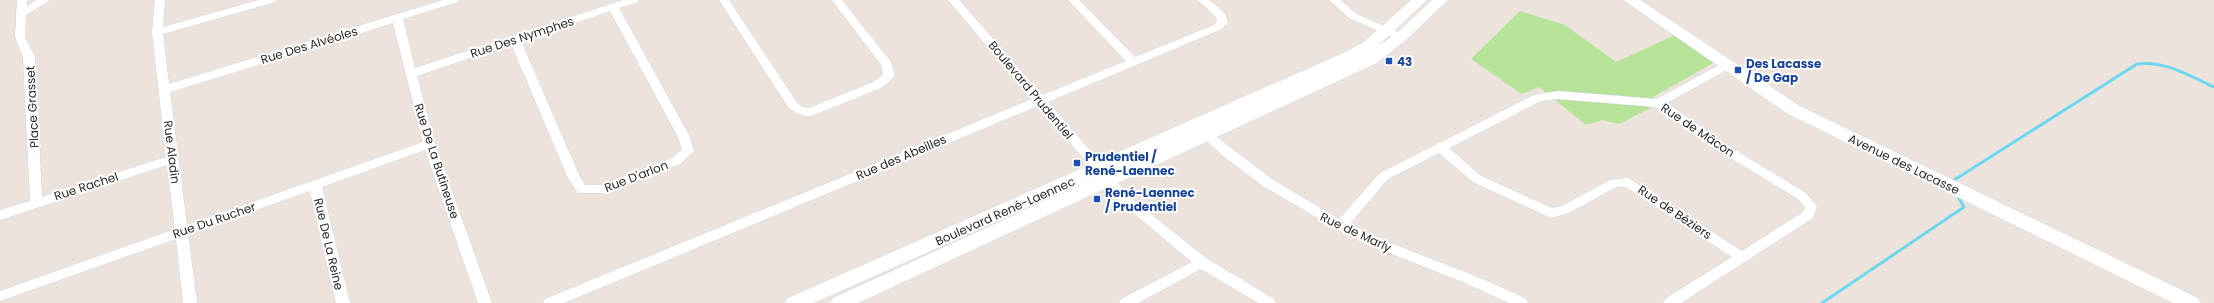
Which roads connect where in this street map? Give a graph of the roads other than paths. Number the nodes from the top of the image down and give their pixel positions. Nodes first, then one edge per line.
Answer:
1 (22, 0) edge
2 (45, 0) edge
3 (160, 0) edge
4 (271, 0) edge
5 (454, 0) edge
6 (634, 0) edge
7 (724, 0) edge
8 (837, 0) edge
9 (953, 0) edge
10 (1073, 0) edge
11 (1203, 0) edge
12 (1334, 0) edge
13 (1420, 0) edge
14 (1441, 0) edge
15 (1630, 0) edge
16 (613, 7) junction
17 (21, 14) junction
18 (397, 18) junction
19 (158, 32) junction
20 (1394, 34) junction
21 (515, 40) junction
22 (1133, 61) junction
23 (1726, 65) junction
24 (410, 74) junction
25 (164, 90) junction
26 (1040, 99) junction
27 (1659, 103) junction
28 (1206, 135) junction
29 (429, 144) junction
30 (1439, 147) junction
31 (173, 159) junction
32 (1103, 175) junction
33 (315, 185) junction
34 (36, 202) junction
35 (0, 215) edge
36 (1341, 226) junction
37 (182, 231) junction
38 (1742, 257) junction
39 (1201, 262) junction
40 (0, 296) edge
41 (190, 303) edge
42 (343, 303) edge
43 (485, 303) edge
44 (550, 303) edge
45 (795, 303) edge
46 (840, 303) edge
47 (1126, 303) edge
48 (1269, 303) edge
49 (1522, 303) edge
50 (1670, 303) edge
51 (2191, 303) edge

1 - 17 street, Place Grasset
2 - 17 street
3 - 19 street, Rue Aladin
4 - 19 street
5 - 18 street, Rue Des Alvéoles
6 - 16 street, Rue Des Nymphes
7 - 8 street
9 - 26 street, Boulevard Prudentiel
10 - 22 street
11 - 22 street, Rue des Abeilles
12 - 20 street
13 - 20 street, Boulevard René-Laennec
14 - 20 street, Boulevard René-Laennec
15 - 23 street, Avenue des Lacasse
16 - 21 street, Rue Des Nymphes
16 - 21 street, Rue D'arlon
17 - 34 street, Place Grasset
18 - 24 street, Rue De La Butineuse
18 - 25 street, Rue Des Alvéoles
19 - 25 street, Rue Aladin
20 - 28 street, Boulevard René-Laennec
20 - 32 street, Boulevard René-Laennec
21 - 24 street, Rue Des Nymphes
22 - 26 street, Rue des Abeilles
23 - 27 street
23 - 51 street, Avenue des Lacasse
24 - 29 street, Rue De La Butineuse
25 - 31 street, Rue Aladin
26 - 32 street, Boulevard Prudentiel
26 - 44 street, Rue des Abeilles
27 - 30 street, Rue de Mâcon
27 - 38 street, Rue de Mâcon
28 - 32 street, Boulevard René-Laennec
28 - 36 street, Rue de Marly
29 - 33 street, Rue Du Rucher
29 - 43 street, Rue De La Butineuse
30 - 36 street, Rue de Mâcon
30 - 38 street, Rue de Béziers
31 - 34 street, Rue Rachel
31 - 37 street, Rue Aladin
32 - 39 street, Boulevard Prudentiel
32 - 45 street, Boulevard René-Laennec
32 - 46 street, Boulevard René-Laennec
33 - 37 street, Rue Du Rucher
33 - 42 street, Rue De La Reine
34 - 35 street, Rue Rachel
36 - 49 street, Rue de Marly
37 - 40 street, Rue Du Rucher
37 - 41 street, Rue Aladin
38 - 50 street, Rue de Mâcon
39 - 47 street
39 - 48 street, Boulevard Prudentiel

